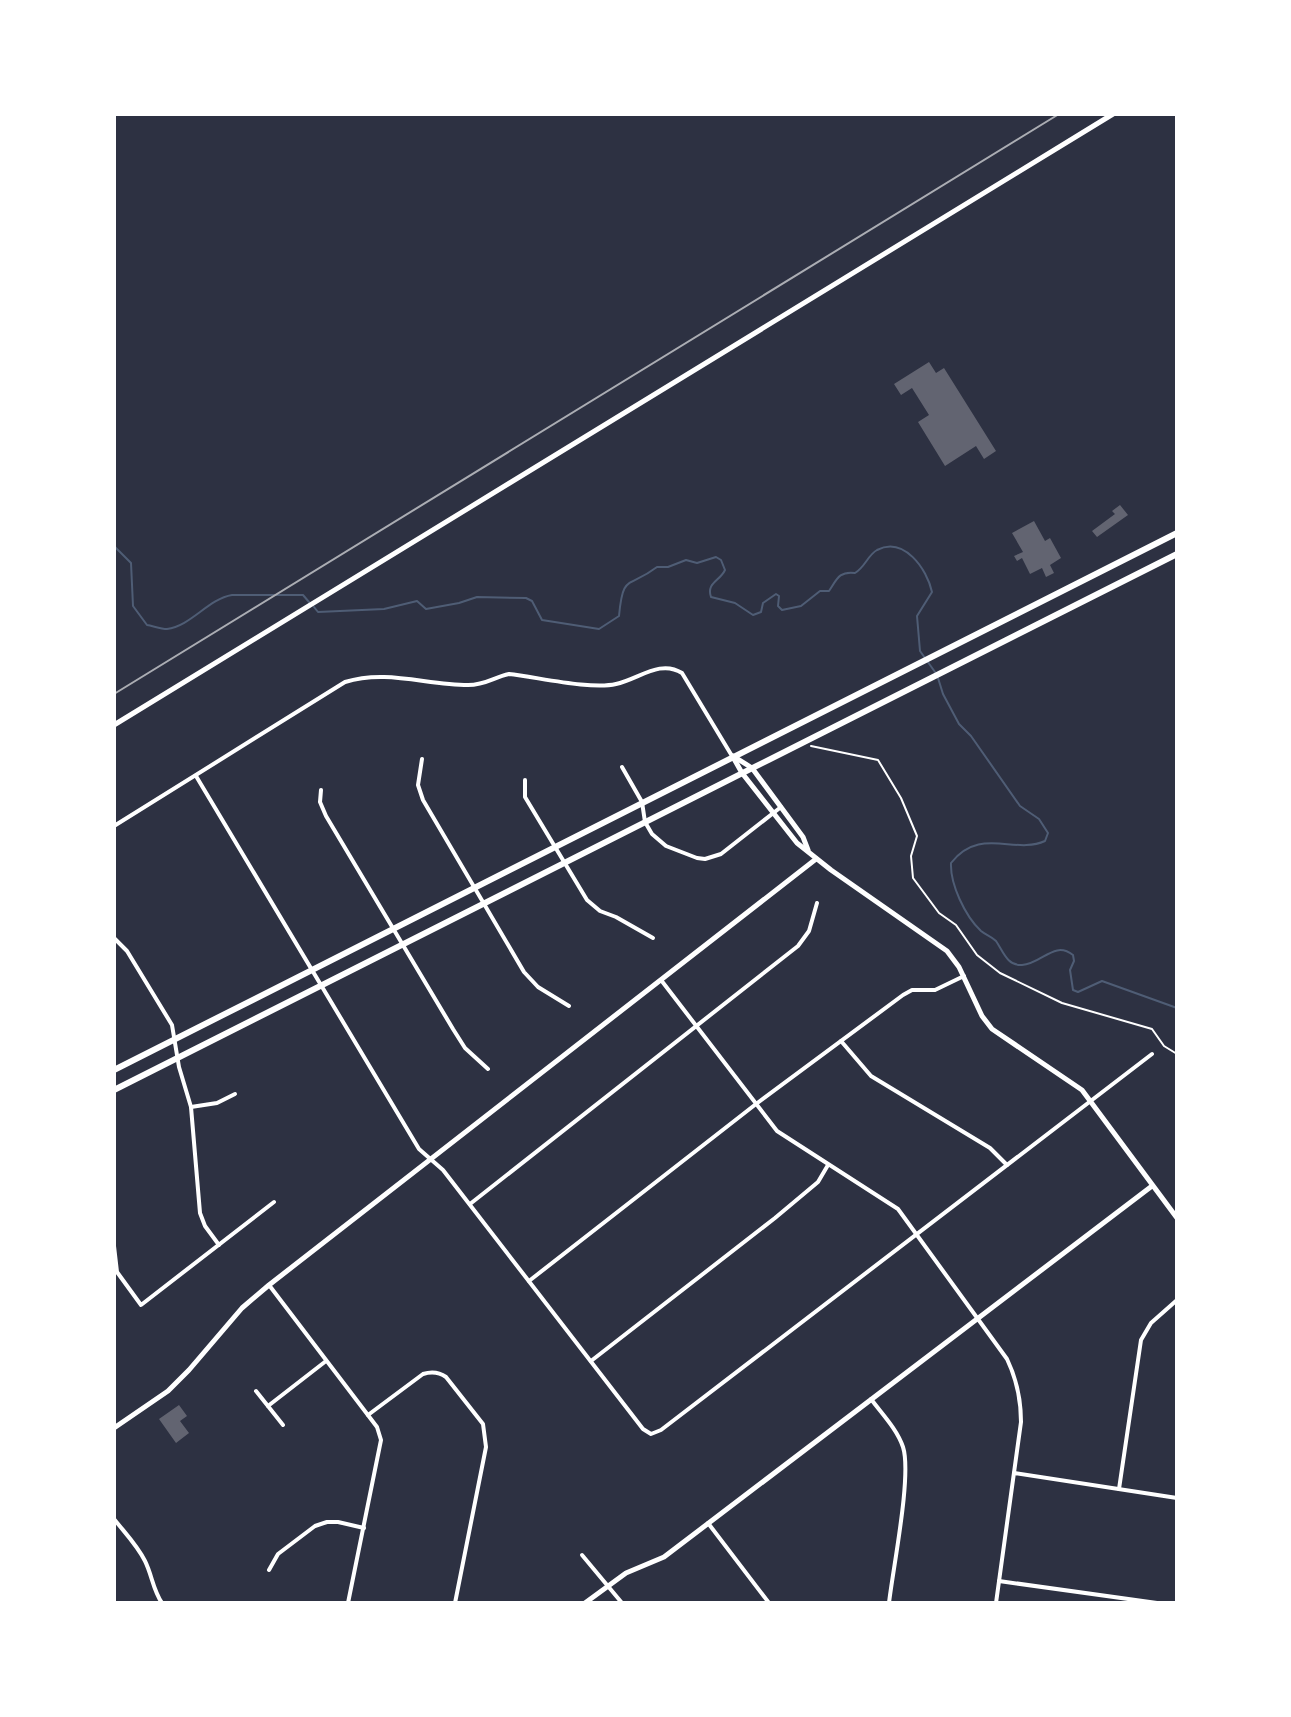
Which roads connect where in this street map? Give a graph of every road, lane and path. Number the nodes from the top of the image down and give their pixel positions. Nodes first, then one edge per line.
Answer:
1 (1113, 114) edge
2 (1177, 533) edge
3 (1177, 554) edge
4 (1115, 562) junction
5 (1124, 580) junction
6 (114, 725) edge
7 (800, 743) junction
8 (732, 756) junction
9 (422, 759) dead end
10 (622, 767) dead end
11 (752, 768) junction
12 (742, 773) junction
13 (196, 776) junction
14 (525, 780) dead end
15 (321, 790) dead end
16 (642, 802) junction
17 (781, 807) junction
18 (774, 813) junction
19 (645, 822) junction
20 (114, 826) edge
21 (556, 846) junction
22 (809, 851) junction
23 (816, 859) junction
24 (565, 862) junction
25 (474, 886) junction
26 (484, 903) junction
27 (817, 903) dead end
28 (393, 928) junction
29 (114, 938) edge
30 (653, 938) dead end
31 (403, 944) junction
32 (312, 969) junction
33 (964, 976) junction
34 (661, 980) junction
35 (322, 985) junction
36 (569, 1006) dead end
37 (696, 1028) junction
38 (176, 1038) junction
39 (841, 1041) junction
40 (1152, 1054) dead end
41 (1177, 1054) edge
42 (178, 1058) junction
43 (488, 1069) dead end
44 (114, 1070) edge
45 (114, 1090) edge
46 (235, 1094) dead end
47 (1091, 1101) junction
48 (756, 1104) junction
49 (191, 1107) junction
50 (430, 1161) junction
51 (828, 1165) junction
52 (1007, 1166) junction
53 (1152, 1186) junction
54 (274, 1202) dead end
55 (470, 1204) junction
56 (1177, 1218) edge
57 (917, 1234) junction
58 (219, 1245) junction
59 (114, 1246) edge
60 (529, 1281) junction
61 (269, 1285) junction
62 (1177, 1300) edge
63 (979, 1318) junction
64 (326, 1360) junction
65 (591, 1361) junction
66 (256, 1391) dead end
67 (871, 1399) junction
68 (268, 1406) junction
69 (368, 1415) junction
70 (283, 1425) dead end
71 (114, 1428) edge
72 (1014, 1473) junction
73 (1119, 1489) junction
74 (1177, 1498) edge
75 (114, 1519) edge
76 (708, 1523) junction
77 (364, 1528) junction
78 (582, 1555) dead end
79 (269, 1570) dead end
80 (999, 1581) junction
81 (608, 1585) junction
82 (1104, 1596) junction
83 (162, 1603) edge
84 (348, 1603) edge
85 (455, 1603) edge
86 (585, 1603) edge
87 (622, 1603) edge
88 (769, 1603) edge
89 (889, 1603) edge
90 (996, 1603) edge
91 (1103, 1603) edge
92 (1157, 1603) edge

1 - 6 street
2 - 4 main road
3 - 5 main road
4 - 5 main road
4 - 8 main road
5 - 7 main road
7 - 11 main road
7 - 41 path
8 - 11 street
8 - 12 street
8 - 13 street
8 - 16 main road
9 - 25 street
10 - 16 street
11 - 12 main road
11 - 17 street
12 - 18 street
12 - 19 main road
13 - 20 street
13 - 32 street
14 - 21 street
15 - 28 street
16 - 19 street
16 - 21 main road
17 - 18 street
17 - 22 street
18 - 19 street
18 - 22 street
19 - 24 main road
21 - 24 street
21 - 25 main road
22 - 23 street
23 - 33 street
23 - 34 street
24 - 26 main road
24 - 30 street
25 - 26 street
25 - 28 main road
26 - 31 main road
26 - 36 street
27 - 37 street
28 - 31 street
28 - 32 main road
29 - 38 street
31 - 35 main road
31 - 43 street
32 - 35 street
32 - 38 main road
33 - 39 street
33 - 47 street
34 - 37 street
34 - 50 street
35 - 42 main road
35 - 50 street
37 - 48 street
37 - 55 street
38 - 42 street
38 - 44 main road
39 - 48 street
39 - 52 street
40 - 47 street
42 - 45 main road
42 - 49 street
46 - 49 street
47 - 52 street
47 - 53 street
48 - 51 street
48 - 60 street
49 - 58 street
50 - 55 street
50 - 61 street
51 - 57 street
51 - 65 street
52 - 57 street
53 - 56 street
53 - 63 street
54 - 58 street
55 - 60 street
57 - 63 street
57 - 65 street
58 - 59 street
60 - 65 street
61 - 64 street
61 - 71 street
62 - 73 street
63 - 67 street
63 - 72 street
64 - 68 street
64 - 69 street
66 - 68 street
67 - 76 street
67 - 89 street
68 - 70 street
69 - 77 street
69 - 85 street
72 - 73 street
72 - 80 street
73 - 74 street
75 - 83 street
76 - 81 street
76 - 88 street
77 - 79 street
77 - 84 street
78 - 81 street
80 - 82 street
80 - 90 street
81 - 86 street
81 - 87 street
82 - 91 street
82 - 92 street

